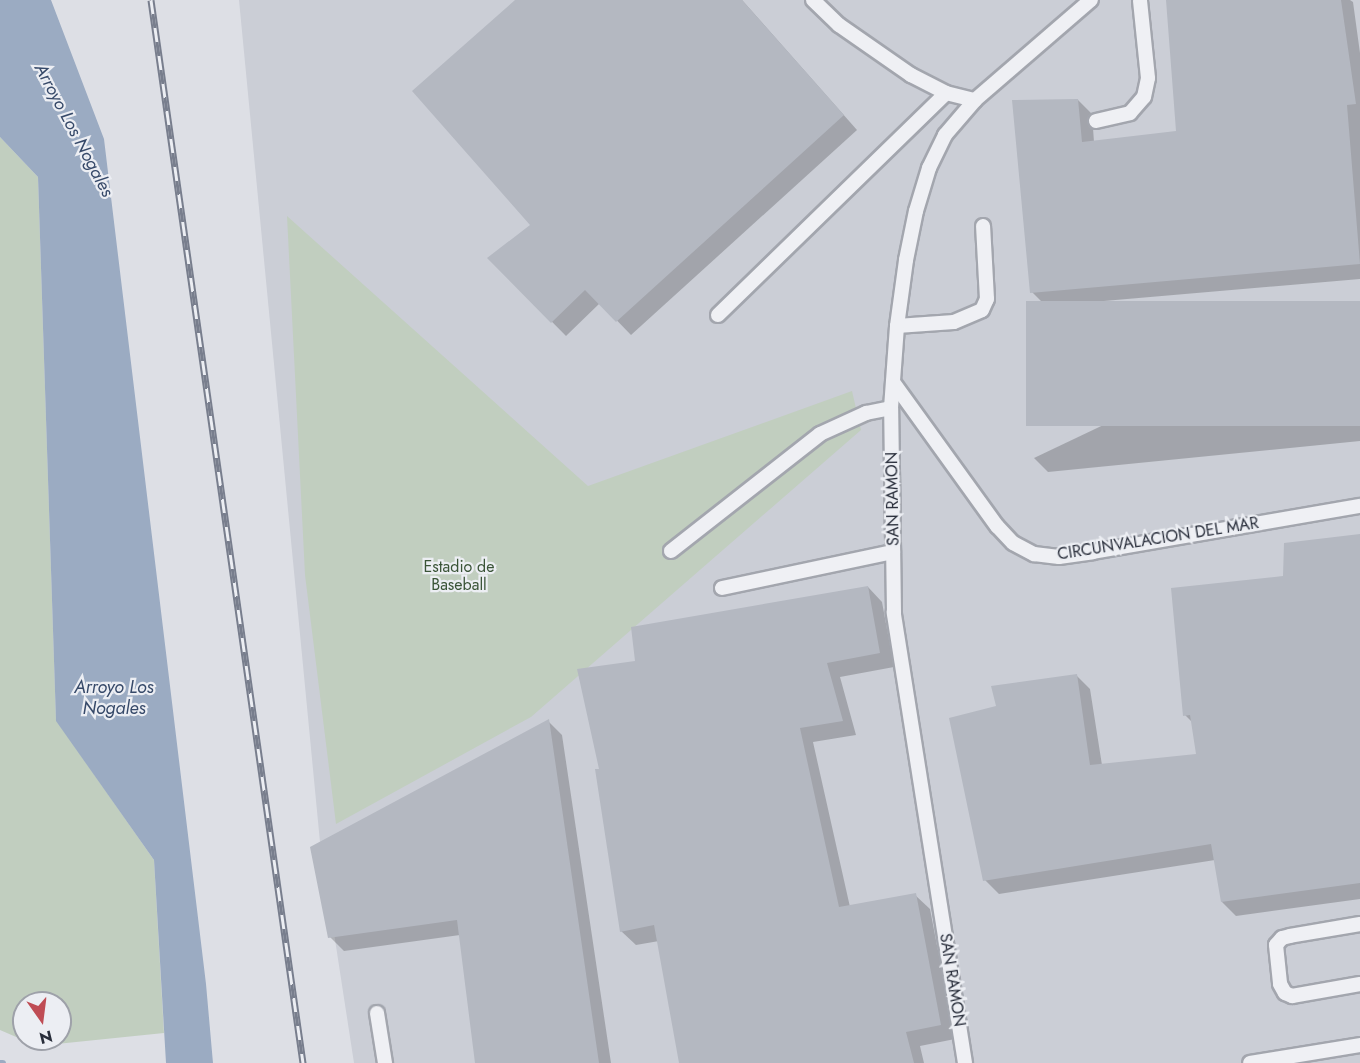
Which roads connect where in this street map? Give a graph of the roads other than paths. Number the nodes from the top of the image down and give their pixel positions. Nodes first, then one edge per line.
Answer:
1 (813, 0) edge
2 (1091, 0) edge
3 (1140, 0) edge
4 (946, 93) junction
5 (975, 100) junction
6 (1096, 121) dead end
7 (983, 226) dead end
8 (718, 315) dead end
9 (897, 326) junction
10 (893, 382) junction
11 (891, 408) junction
12 (1360, 506) edge
13 (671, 551) dead end
14 (893, 552) junction
15 (722, 588) dead end
16 (1360, 924) edge
17 (1360, 984) edge
18 (377, 1013) dead end
19 (1360, 1045) edge
20 (385, 1063) edge
21 (965, 1063) edge
22 (1250, 1063) edge

1 - 4 lane
2 - 5 lane, SAN RAMON
3 - 6 lane
4 - 5 lane
4 - 8 lane
5 - 9 lane, SAN RAMON
7 - 9 lane
9 - 10 lane, SAN RAMON
10 - 11 lane, SAN RAMON
10 - 12 lane, CIRCUNVALACION DEL MAR
11 - 13 lane
11 - 14 lane, SAN RAMON
14 - 15 lane
14 - 21 lane, SAN RAMON
16 - 17 lane
18 - 20 lane
19 - 22 lane

